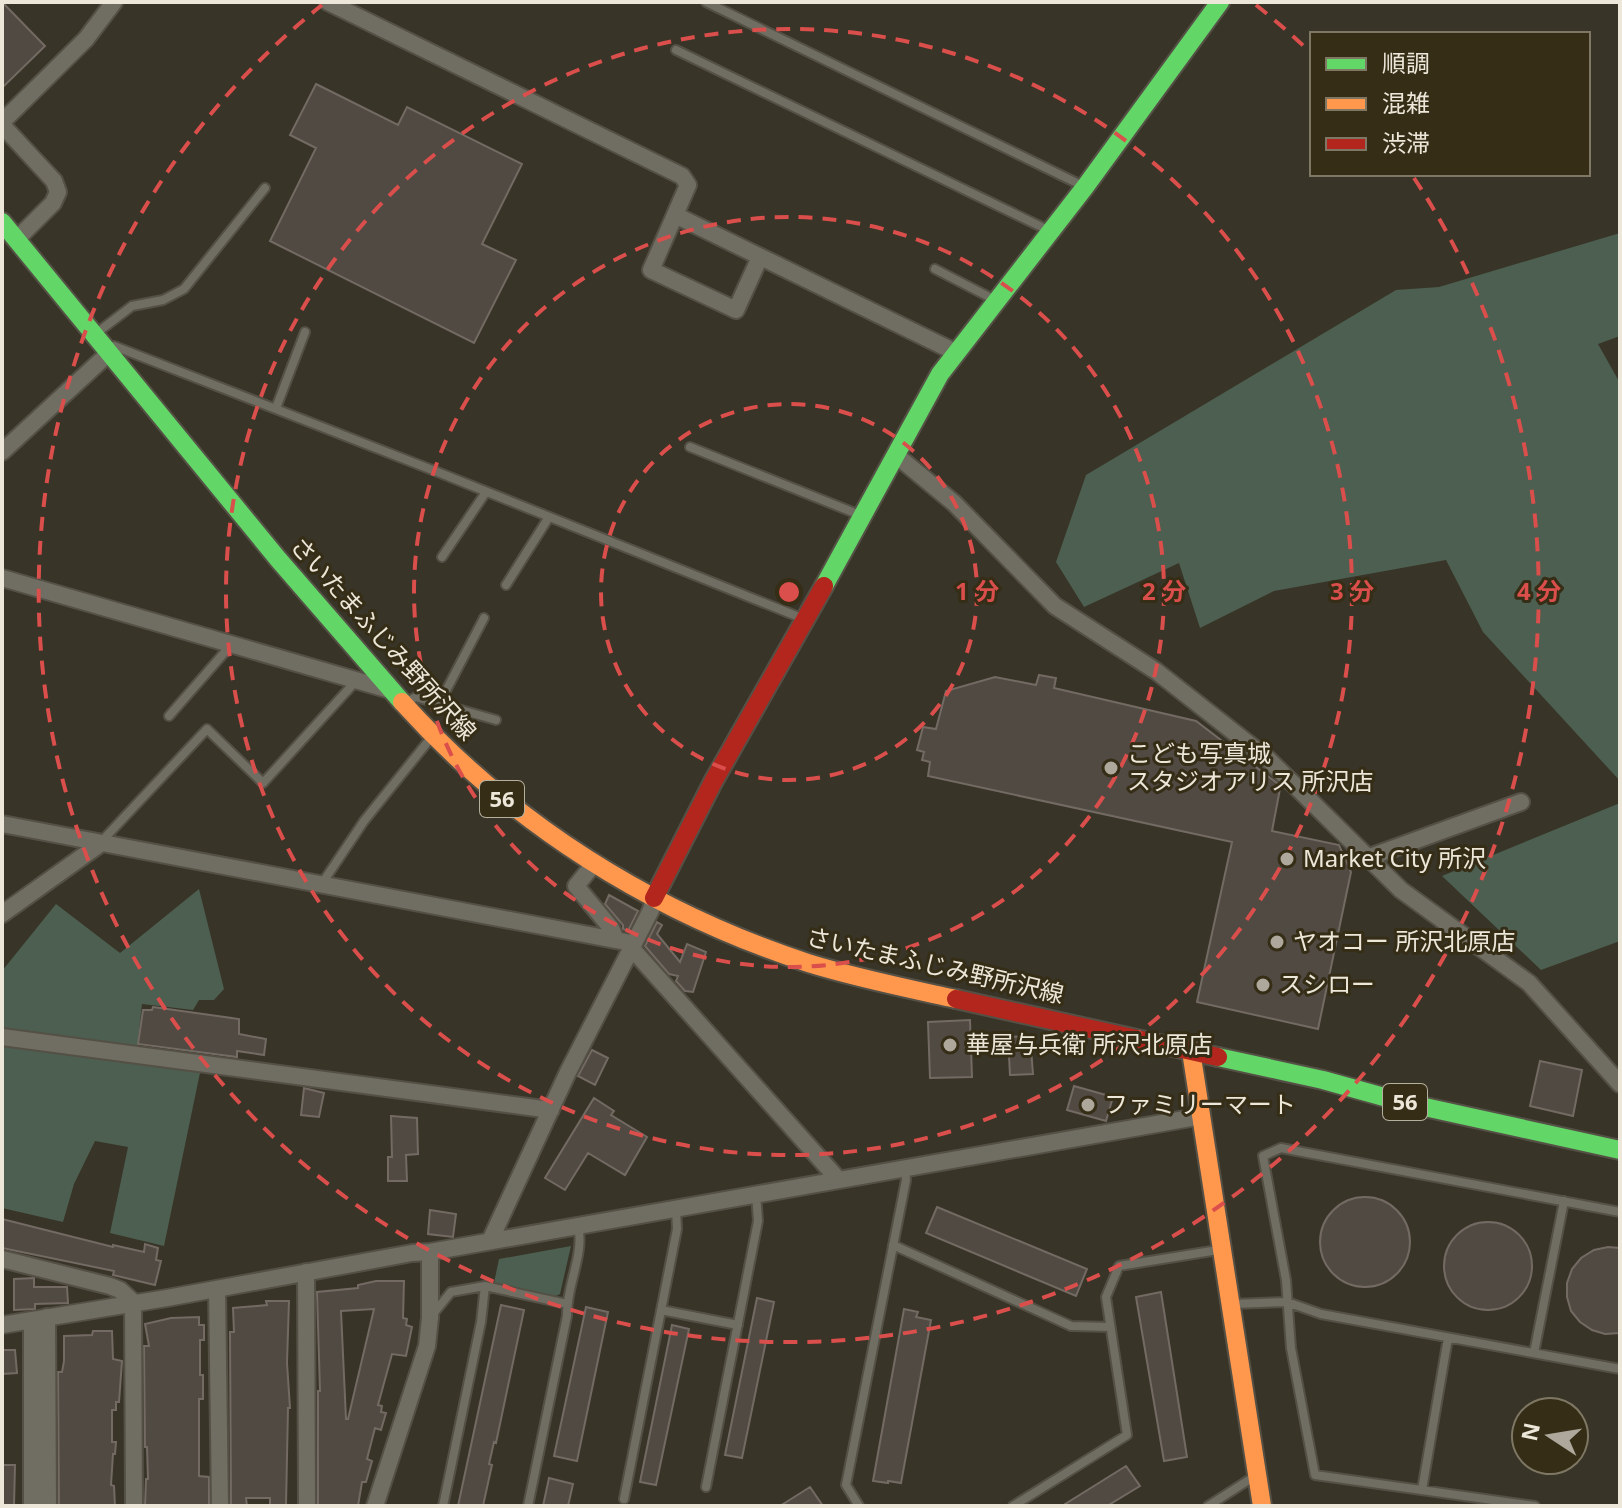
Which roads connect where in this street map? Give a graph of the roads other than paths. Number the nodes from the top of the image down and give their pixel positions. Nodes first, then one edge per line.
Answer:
1 (114, 2) edge
2 (328, 2) edge
3 (706, 2) edge
4 (1220, 2) edge
5 (676, 50) dead end
6 (2, 124) edge
7 (1085, 187) junction
8 (265, 188) dead end
9 (675, 215) junction
10 (2, 222) edge
11 (1050, 231) junction
12 (9, 245) edge
13 (760, 257) junction
14 (935, 269) dead end
15 (996, 301) junction
16 (305, 332) dead end
17 (102, 344) junction
18 (955, 352) junction
19 (276, 408) junction
20 (690, 447) dead end
21 (2, 452) edge
22 (897, 456) junction
23 (486, 492) junction
24 (549, 517) junction
25 (863, 517) junction
26 (442, 557) dead end
27 (2, 578) edge
28 (506, 585) dead end
29 (484, 618) dead end
30 (806, 620) junction
31 (231, 645) junction
32 (356, 681) junction
33 (398, 697) junction
34 (439, 704) junction
35 (169, 716) dead end
36 (496, 720) dead end
37 (432, 735) junction
38 (1521, 802) dead end
39 (2, 824) edge
40 (100, 844) junction
41 (1367, 858) junction
42 (593, 865) junction
43 (321, 885) junction
44 (654, 898) junction
45 (2, 914) edge
46 (623, 944) junction
47 (2, 1037) edge
48 (1191, 1051) junction
49 (1620, 1084) edge
50 (551, 1110) junction
51 (1202, 1116) junction
52 (1620, 1150) edge
53 (905, 1166) junction
54 (837, 1178) junction
55 (756, 1193) junction
56 (1564, 1201) junction
57 (675, 1207) junction
58 (1620, 1212) edge
59 (578, 1224) junction
60 (490, 1241) junction
61 (893, 1245) junction
62 (1223, 1248) junction
63 (430, 1252) junction
64 (2, 1259) edge
65 (306, 1272) junction
66 (485, 1286) junction
67 (217, 1289) junction
68 (133, 1302) junction
69 (1287, 1302) junction
70 (567, 1304) junction
71 (1231, 1304) junction
72 (661, 1310) junction
73 (39, 1318) junction
74 (430, 1318) junction
75 (2, 1325) edge
76 (738, 1325) junction
77 (1110, 1327) junction
78 (1448, 1338) junction
79 (1534, 1353) junction
80 (1620, 1369) edge
81 (1256, 1475) junction
82 (706, 1487) dead end
83 (1422, 1490) junction
84 (624, 1499) dead end
85 (32, 1506) edge
86 (48, 1506) edge
87 (134, 1506) edge
88 (220, 1506) edge
89 (307, 1506) edge
90 (375, 1506) edge
91 (443, 1506) edge
92 (528, 1506) edge
93 (859, 1506) edge
94 (1013, 1506) edge
95 (1208, 1506) edge
96 (1262, 1506) edge
97 (1535, 1506) edge

1 - 6 street
2 - 9 street
3 - 7 lane
4 - 7 main road
5 - 11 lane
6 - 12 street
7 - 11 main road
8 - 17 lane
9 - 13 street
9 - 13 street
10 - 12 main road, さいたまふじみ野所沢線 / 56
11 - 15 main road
12 - 17 main road, さいたまふじみ野所沢線 / 56
13 - 18 street
14 - 15 lane
15 - 18 main road
16 - 19 lane
17 - 19 lane
17 - 21 street
17 - 33 main road, さいたまふじみ野所沢線 / 56
18 - 22 main road
19 - 23 lane
20 - 25 lane
22 - 25 main road
22 - 41 street
23 - 24 lane
23 - 26 lane
24 - 28 lane
24 - 30 lane
25 - 30 main road
27 - 31 street
29 - 34 lane
30 - 44 main road
31 - 32 street
31 - 35 lane
32 - 33 street
32 - 40 lane
33 - 34 lane
33 - 37 main road, さいたまふじみ野所沢線 / 56
34 - 36 lane
37 - 42 main road, さいたまふじみ野所沢線 / 56
37 - 43 lane
38 - 41 street
39 - 40 street
40 - 43 street
40 - 45 street
41 - 49 street
42 - 44 main road, さいたまふじみ野所沢線 / 56
42 - 46 street
43 - 46 street
44 - 46 street
44 - 48 main road, さいたまふじみ野所沢線 / 56
46 - 50 street
46 - 54 street
47 - 50 street
48 - 51 main road
48 - 52 main road, さいたまふじみ野所沢線 / 56
50 - 60 street
51 - 53 street
51 - 62 main road
53 - 54 street
53 - 61 lane
54 - 55 street
55 - 57 street
55 - 76 lane
56 - 58 lane
56 - 69 lane
56 - 79 lane
57 - 59 street
57 - 72 lane
59 - 60 street
59 - 70 lane
60 - 63 street
61 - 77 lane
61 - 93 lane
62 - 71 main road
62 - 77 lane
63 - 65 street
63 - 74 street
64 - 68 street
65 - 67 street
65 - 89 street
66 - 70 lane
66 - 74 lane
66 - 91 lane
67 - 68 street
67 - 88 street
68 - 73 street
68 - 87 street
69 - 71 lane
69 - 78 lane
69 - 83 lane
70 - 92 lane
71 - 81 main road
72 - 76 lane
72 - 84 lane
73 - 75 street
73 - 85 street
73 - 86 street
74 - 90 street
76 - 82 lane
77 - 94 lane
78 - 79 lane
78 - 83 lane
79 - 80 lane
81 - 95 lane
81 - 96 main road
83 - 97 lane

